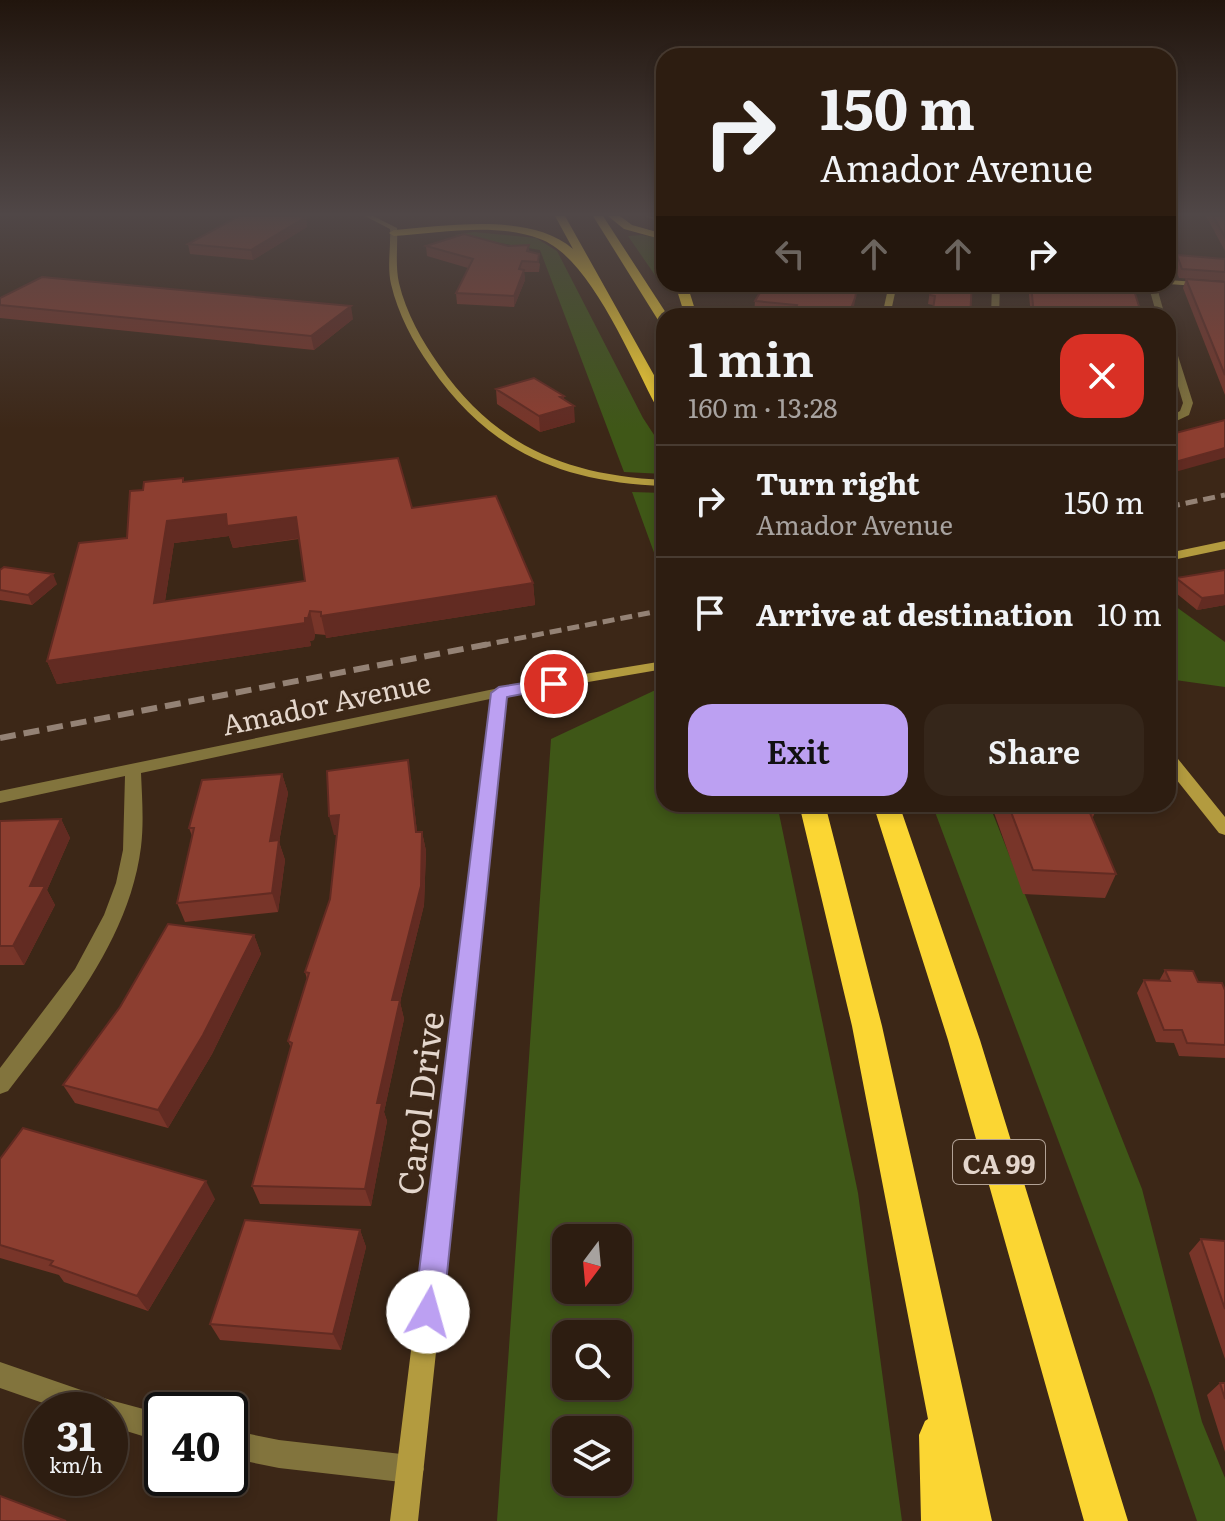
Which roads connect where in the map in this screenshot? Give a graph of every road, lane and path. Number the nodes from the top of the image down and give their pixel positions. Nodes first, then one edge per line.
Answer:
1 (398, 287) edge
2 (598, 287) edge
3 (643, 287) edge
4 (656, 308) edge
5 (1176, 363) edge
6 (656, 392) edge
7 (1176, 418) edge
8 (656, 483) edge
9 (1225, 545) edge
10 (1176, 555) edge
11 (656, 666) edge
12 (499, 693) junction
13 (1176, 768) edge
14 (133, 769) junction
15 (0, 797) edge
16 (814, 812) edge
17 (889, 812) edge
18 (1225, 829) edge
19 (0, 1084) edge
20 (935, 1360) junction
21 (0, 1375) edge
22 (50, 1392) edge
23 (248, 1448) edge
24 (410, 1469) junction
25 (404, 1521) edge
26 (943, 1521) edge
27 (970, 1521) edge
28 (1106, 1521) edge

1 - 8 main road
2 - 6 highway
3 - 4 highway
5 - 7 street
9 - 10 main road
11 - 12 main road, Amador Avenue
12 - 14 street, Amador Avenue
12 - 24 main road, Carol Drive
13 - 18 main road
14 - 15 street, Amador Avenue
14 - 19 street
16 - 20 highway
17 - 28 highway, CA 99
20 - 26 highway
20 - 27 highway
21 - 22 street
23 - 24 street
24 - 25 main road, Carol Drive

